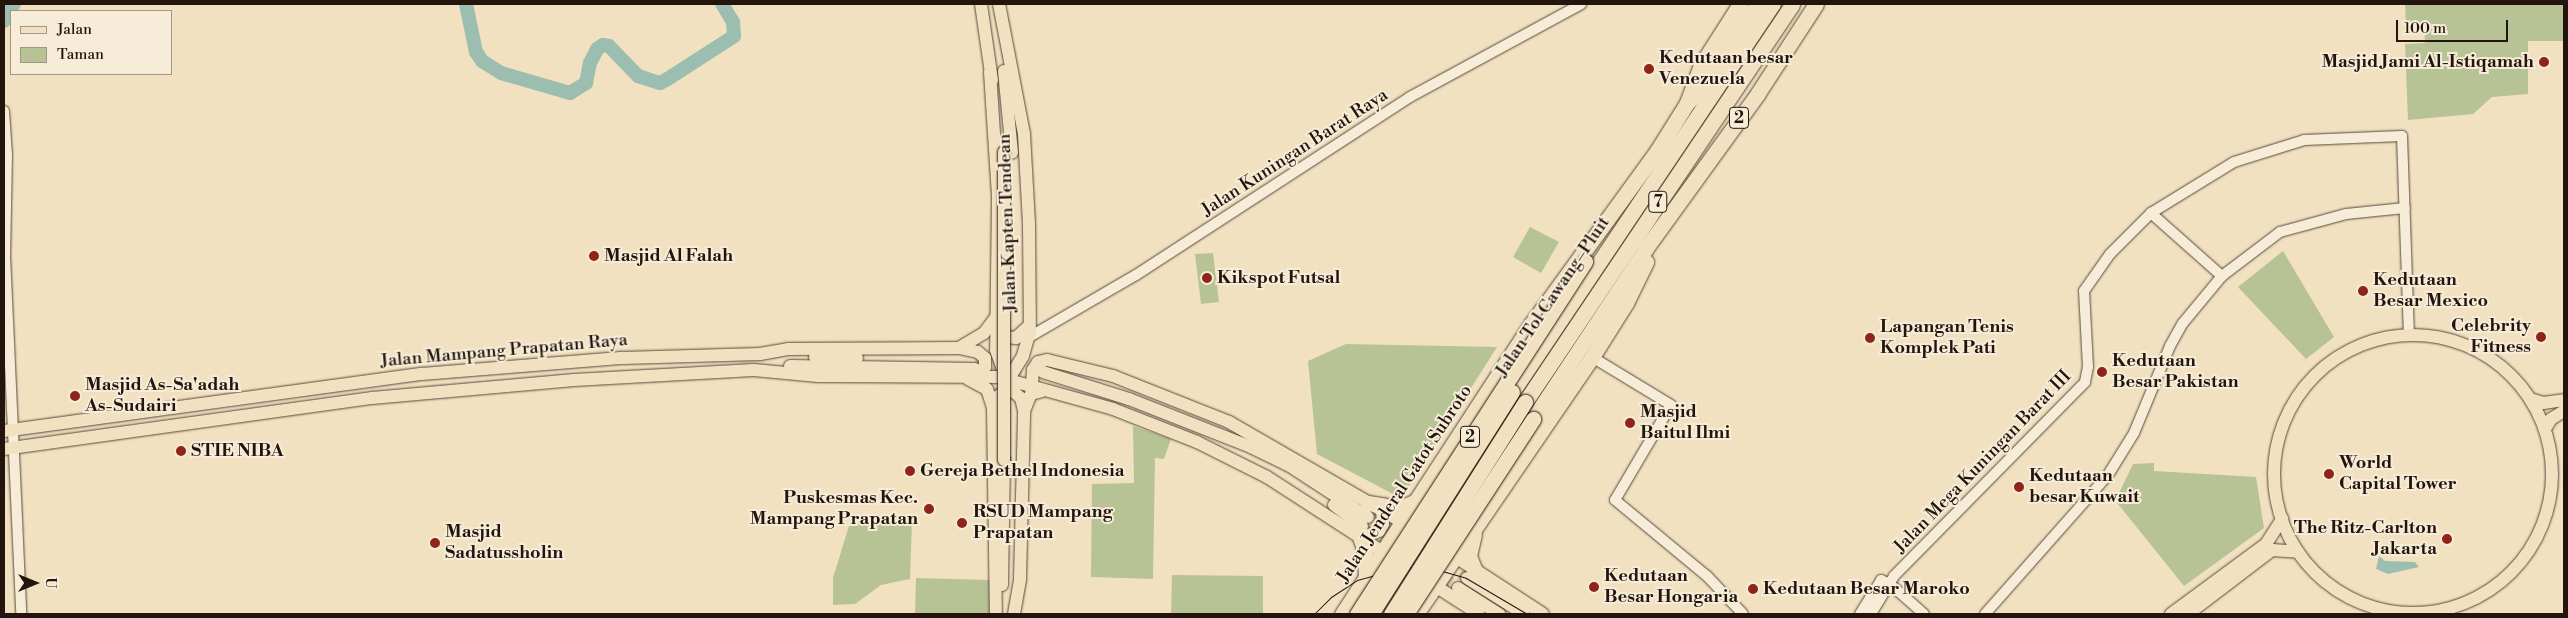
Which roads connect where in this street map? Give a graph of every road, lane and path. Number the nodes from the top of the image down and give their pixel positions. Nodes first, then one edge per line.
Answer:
1 (981, 4) edge
2 (999, 4) edge
3 (1581, 4) edge
4 (1740, 4) edge
5 (1757, 4) edge
6 (1773, 4) edge
7 (1792, 4) edge
8 (1816, 4) edge
9 (1004, 39) junction
10 (990, 72) junction
11 (1687, 103) junction
12 (4, 111) edge
13 (1008, 152) junction
14 (1621, 203) junction
15 (2405, 208) junction
16 (2150, 213) junction
17 (1660, 231) junction
18 (2222, 276) junction
19 (996, 321) junction
20 (1030, 331) junction
21 (2409, 335) junction
22 (959, 348) junction
23 (760, 354) junction
24 (1592, 357) junction
25 (973, 372) junction
26 (1002, 374) junction
27 (1043, 378) junction
28 (999, 394) junction
29 (1484, 398) junction
30 (2530, 398) junction
31 (2564, 400) edge
32 (993, 408) junction
33 (2564, 410) edge
34 (1024, 411) junction
35 (2545, 429) junction
36 (8, 430) edge
37 (1461, 432) junction
38 (1538, 437) junction
39 (1197, 442) junction
40 (8, 448) edge
41 (1007, 460) junction
42 (1513, 472) junction
43 (1414, 502) junction
44 (1382, 511) junction
45 (1351, 518) junction
46 (2282, 519) junction
47 (1402, 522) junction
48 (1364, 524) junction
49 (1476, 526) junction
50 (1423, 536) junction
51 (1384, 550) junction
52 (2298, 552) junction
53 (1465, 568) junction
54 (1366, 578) junction
55 (1888, 582) junction
56 (1446, 588) junction
57 (21, 614) edge
58 (997, 614) edge
59 (1012, 614) edge
60 (1342, 614) edge
61 (1357, 614) edge
62 (1371, 614) edge
63 (1391, 614) edge
64 (1406, 614) edge
65 (1416, 614) edge
66 (1479, 614) edge
67 (1499, 614) edge
68 (1524, 614) edge
69 (1543, 614) edge
70 (1743, 614) edge
71 (1860, 614) edge
72 (1871, 614) edge
73 (1916, 614) edge
74 (1924, 614) edge
75 (1985, 614) edge
76 (2171, 614) edge
77 (2188, 614) edge

1 - 10 main road, Jalan Kapten Tendean
2 - 9 main road, Jalan Kapten Tendean
3 - 20 street, Jalan Kuningan Barat Raya
4 - 11 highway, Jalan Jenderal Gatot Subroto / 2
5 - 11 highway
6 - 62 highway, Jalan Tol Cawang–Pluit / 7, bridge
7 - 63 highway, Jalan Tol Cawang–Pluit / 7, bridge
8 - 17 highway, 2
9 - 13 main road, Jalan Kapten Tendean
9 - 20 main road, Jalan Kapten Tendean
10 - 13 main road, Jalan Kapten Tendean
10 - 19 main road, Jalan Kapten Tendean
11 - 14 highway, Jalan Jenderal Gatot Subroto / 2
12 - 36 street
13 - 41 main road, Jalan Kapten Tendean, bridge
14 - 29 highway, Jalan Jenderal Gatot Subroto / 2
14 - 61 highway, Jalan Jenderal Gatot Subroto / 2, bridge
15 - 16 street, Jalan Mega Kuningan Barat III
15 - 18 street
15 - 21 street
16 - 18 street
16 - 55 street, Jalan Mega Kuningan Barat III
17 - 24 highway, 2
17 - 64 highway, 2, bridge
18 - 75 street
19 - 20 main road
19 - 22 main road
19 - 26 main road, Jalan Kapten Tendean
20 - 26 main road, Jalan Kapten Tendean
20 - 27 main road
21 - 30 main road
21 - 46 main road
22 - 23 main road, Jalan Mampang Prapatan Raya
22 - 25 main road
23 - 25 main road
23 - 36 main road, Jalan Mampang Prapatan Raya
24 - 38 highway, 2
24 - 70 street
25 - 26 main road, Jalan Mampang Prapatan Raya
25 - 32 main road, Jalan Kapten Tendean
25 - 40 main road, Jalan Mampang Prapatan Raya
26 - 27 main road
26 - 28 main road
27 - 34 main road
27 - 39 main road
27 - 45 main road
27 - 48 main road
27 - 48 main road
28 - 32 main road
28 - 34 main road
29 - 37 highway, Jalan Jenderal Gatot Subroto / 2
29 - 38 highway
30 - 31 main road
30 - 35 main road
32 - 58 main road, Jalan Kapten Tendean
33 - 35 main road
34 - 59 main road, Jalan Kapten Tendean
35 - 52 main road
36 - 40 street
37 - 42 highway
37 - 43 highway, Jalan Jenderal Gatot Subroto / 2
38 - 42 highway, 2
39 - 45 main road
39 - 48 main road
40 - 57 street
41 - 58 main road, Jalan Kapten Tendean
41 - 59 main road, Jalan Kapten Tendean
42 - 49 highway, 2
42 - 50 highway
43 - 47 highway, Jalan Jenderal Gatot Subroto / 2
43 - 48 highway
44 - 47 main road
44 - 48 main road
44 - 48 main road
45 - 48 main road
46 - 52 main road
46 - 76 main road
47 - 50 main road
47 - 51 highway, Jalan Jenderal Gatot Subroto / 2
48 - 51 main road
48 - 54 highway
49 - 53 highway, 2
49 - 53 highway
50 - 53 main road
51 - 54 highway, Jalan Jenderal Gatot Subroto / 2
51 - 56 main road
52 - 77 main road
53 - 56 highway, 2
53 - 68 main road
53 - 69 main road
54 - 60 highway, Jalan Jenderal Gatot Subroto / 2
55 - 71 street
55 - 72 street
55 - 73 street
55 - 74 street
56 - 65 highway, 2
56 - 66 main road
56 - 67 main road

